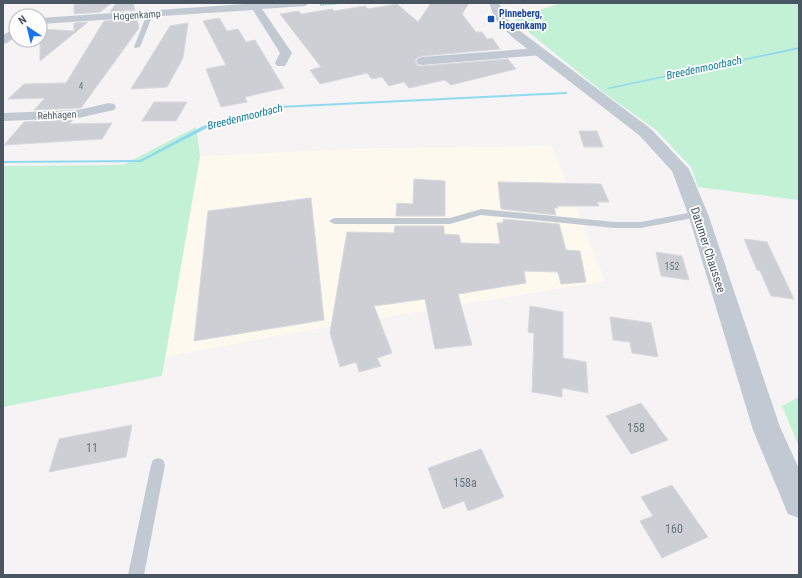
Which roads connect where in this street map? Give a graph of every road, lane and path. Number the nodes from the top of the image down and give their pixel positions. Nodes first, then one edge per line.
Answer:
1 (305, 3) edge
2 (494, 3) edge
3 (256, 6) junction
4 (56, 9) dead end
5 (150, 14) junction
6 (48, 20) edge
7 (55, 20) junction
8 (137, 47) dead end
9 (538, 52) junction
10 (422, 61) dead end
11 (281, 63) dead end
12 (109, 107) dead end
13 (3, 117) edge
14 (698, 214) junction
15 (334, 221) dead end
16 (158, 465) dead end
17 (799, 503) edge
18 (136, 575) edge

1 - 3 street, Hogenkamp
2 - 9 street, Datumer Chaussee
3 - 5 street, Hogenkamp
3 - 11 street
4 - 7 street
5 - 7 street, Hogenkamp
5 - 8 lane
6 - 7 street, Hogenkamp
9 - 10 street
9 - 14 street, Datumer Chaussee
12 - 13 street, Rehhagen
14 - 15 lane
14 - 17 street, Datumer Chaussee
16 - 18 lane

